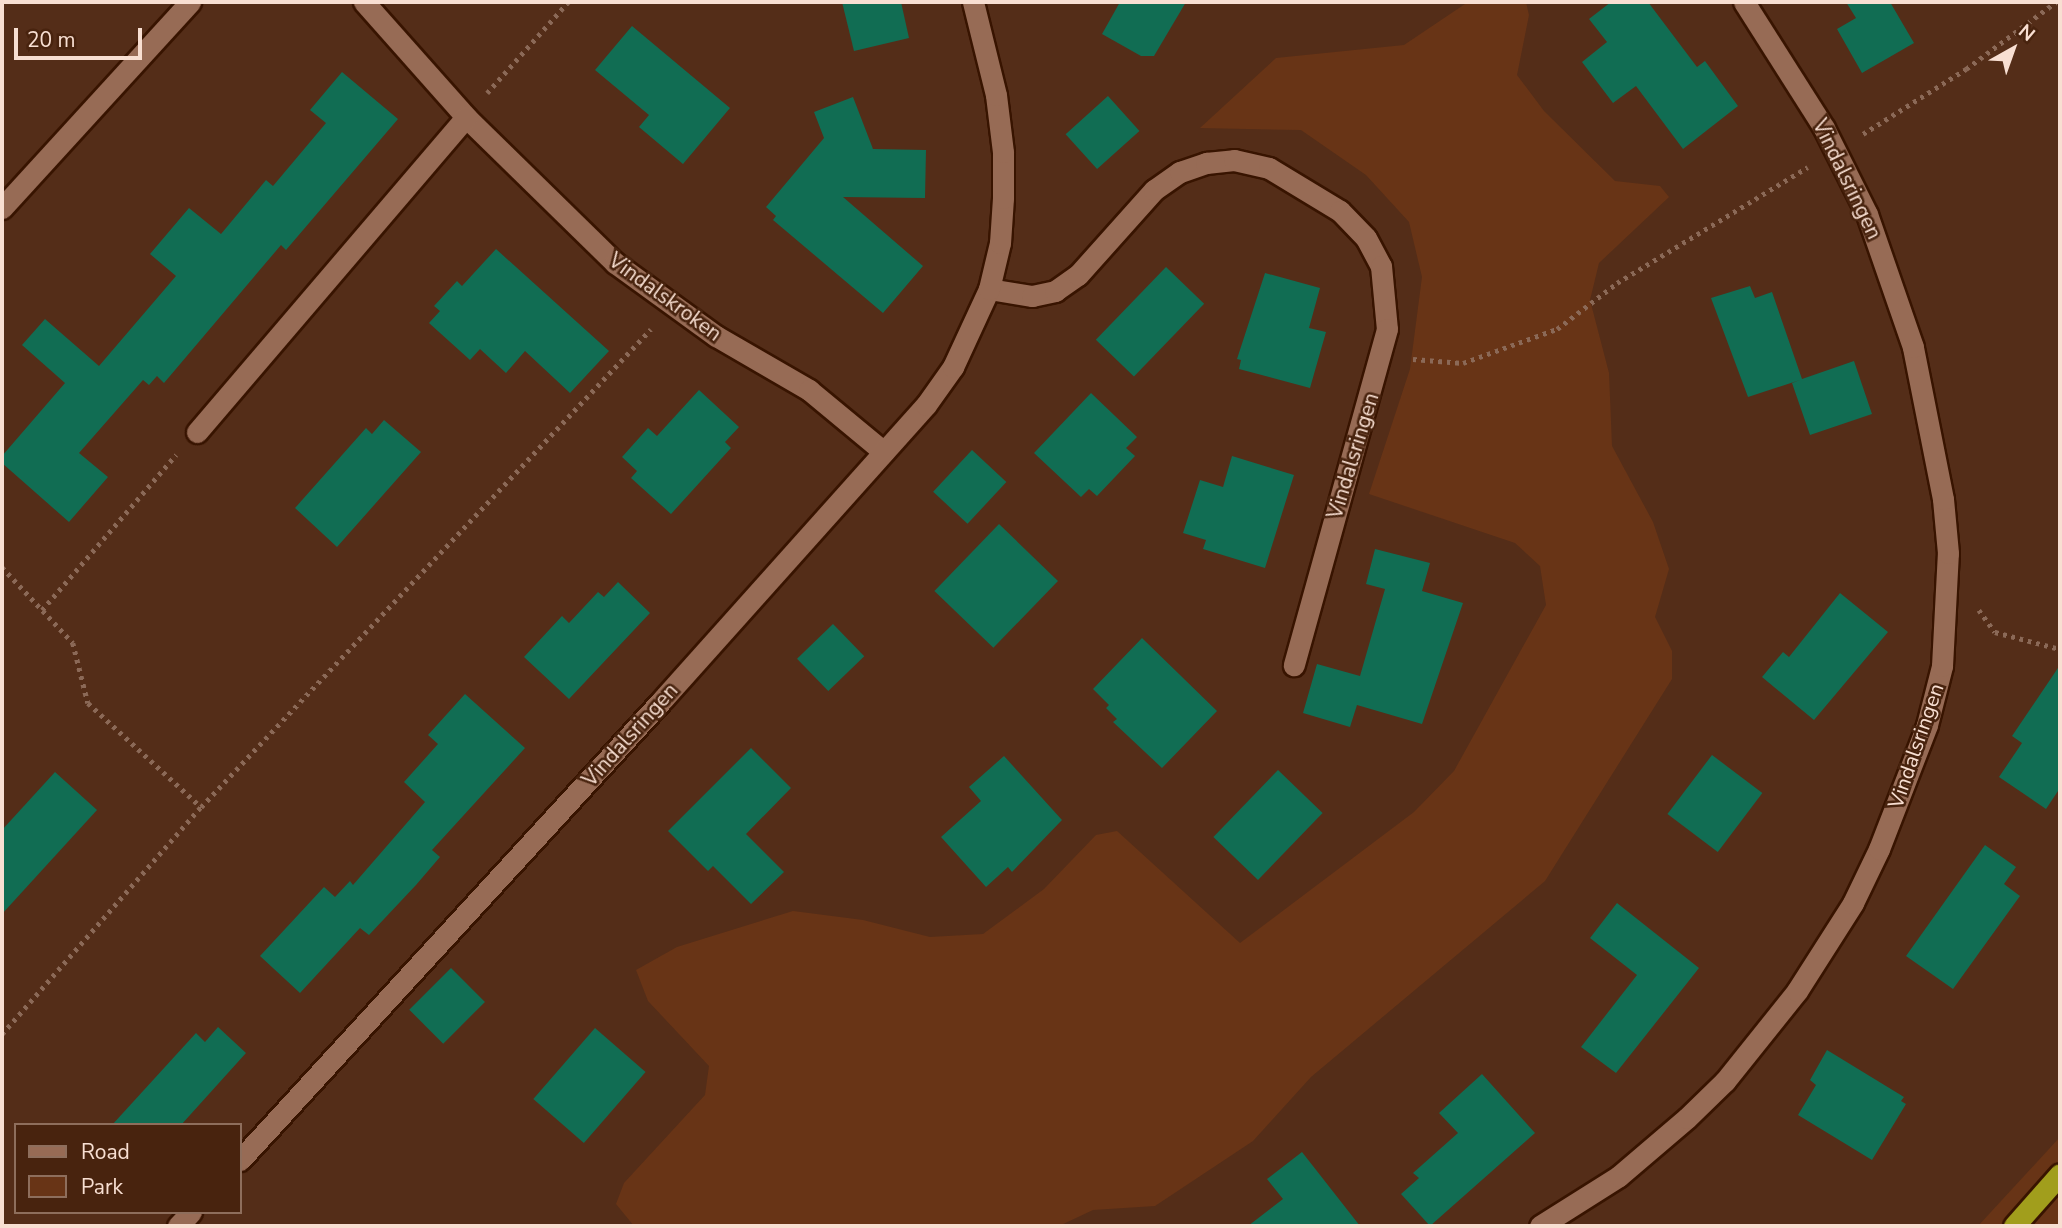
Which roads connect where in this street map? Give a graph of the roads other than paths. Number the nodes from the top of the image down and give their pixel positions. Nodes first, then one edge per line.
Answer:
1 (190, 2) edge
2 (364, 2) edge
3 (973, 2) edge
4 (1744, 2) edge
5 (466, 117) junction
6 (2, 208) edge
7 (989, 289) junction
8 (197, 432) road end
9 (884, 452) junction
10 (1294, 665) dead end
11 (242, 1158) edge
12 (2060, 1174) edge
13 (1540, 1226) edge
14 (2014, 1226) edge

1 - 6 street
2 - 5 street, Vindalskroken
3 - 7 street, Vindalsringen
4 - 13 street, Vindalsringen
5 - 8 street
5 - 9 street, Vindalskroken
7 - 9 street, Vindalsringen
7 - 10 street, Vindalsringen
9 - 11 street, Vindalsringen
12 - 14 highway

